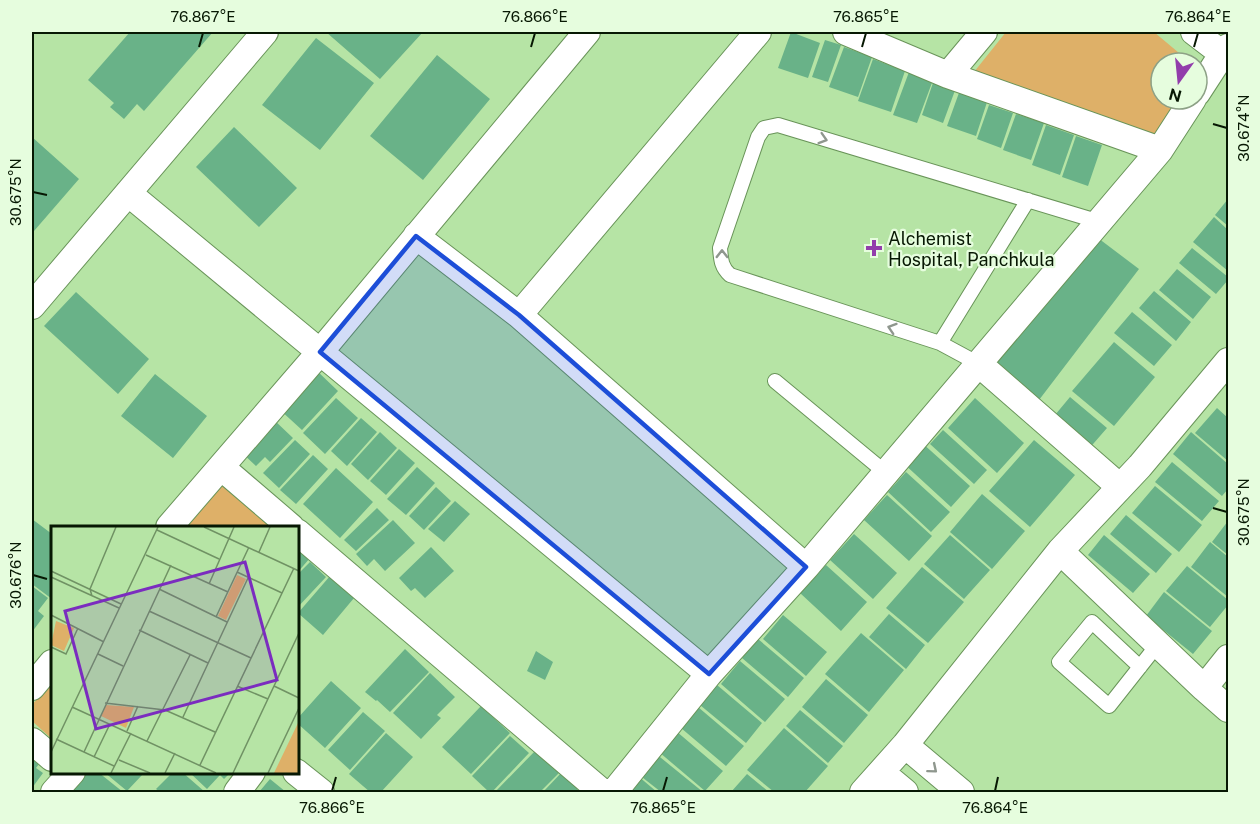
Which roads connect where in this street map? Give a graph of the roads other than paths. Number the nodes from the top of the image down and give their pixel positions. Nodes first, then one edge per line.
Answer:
1 (265, 32) edge
2 (586, 32) edge
3 (758, 32) edge
4 (846, 32) edge
5 (984, 32) edge
6 (1194, 32) edge
7 (1227, 53) edge
8 (948, 75) junction
9 (1209, 77) edge
10 (1185, 111) edge
11 (1160, 150) junction
12 (128, 193) junction
13 (1028, 200) junction
14 (1100, 222) junction
15 (416, 236) junction
16 (32, 306) edge
17 (519, 315) junction
18 (940, 343) junction
19 (320, 352) junction
20 (1228, 361) edge
21 (979, 364) junction
22 (775, 381) dead end
23 (221, 467) junction
24 (886, 473) junction
25 (1120, 487) junction
26 (171, 526) edge
27 (287, 526) edge
28 (298, 535) edge
29 (1060, 551) junction
30 (806, 567) junction
31 (1158, 644) junction
32 (1228, 658) edge
33 (51, 664) edge
34 (1140, 667) junction
35 (709, 674) junction
36 (32, 687) edge
37 (1204, 688) junction
38 (1228, 709) edge
39 (32, 741) edge
40 (905, 745) junction
41 (51, 756) edge
42 (881, 772) junction
43 (64, 773) edge
44 (251, 773) edge
45 (298, 773) edge
46 (54, 792) edge
47 (237, 792) edge
48 (321, 792) edge
49 (602, 792) edge
50 (614, 792) edge
51 (862, 792) edge
52 (905, 792) edge
53 (961, 792) edge

1 - 12 street
2 - 15 street
3 - 17 street
4 - 8 street
5 - 8 street
6 - 7 street
7 - 9 street
8 - 11 street
10 - 11 street
11 - 14 street
12 - 16 street
12 - 19 street
13 - 14 lane
13 - 18 lane
18 -> 13 lane
14 - 21 street
15 - 17 street
15 - 19 street
17 - 30 street
18 - 21 lane
19 - 23 street
19 - 35 street
20 - 25 street
21 - 24 street
21 - 25 street
22 - 24 lane
23 - 26 street
23 - 27 street
24 - 30 street
25 - 29 street
28 - 49 street
29 - 31 street
29 - 40 street
30 - 35 street
31 - 34 lane
31 - 37 street
32 - 37 street
33 - 36 street
34 - 34 lane
35 - 50 street
37 - 38 street
39 - 41 street
40 - 42 street
40 -> 53 street
42 - 51 street
42 - 52 street
43 - 46 street
44 - 47 street
45 - 48 street

